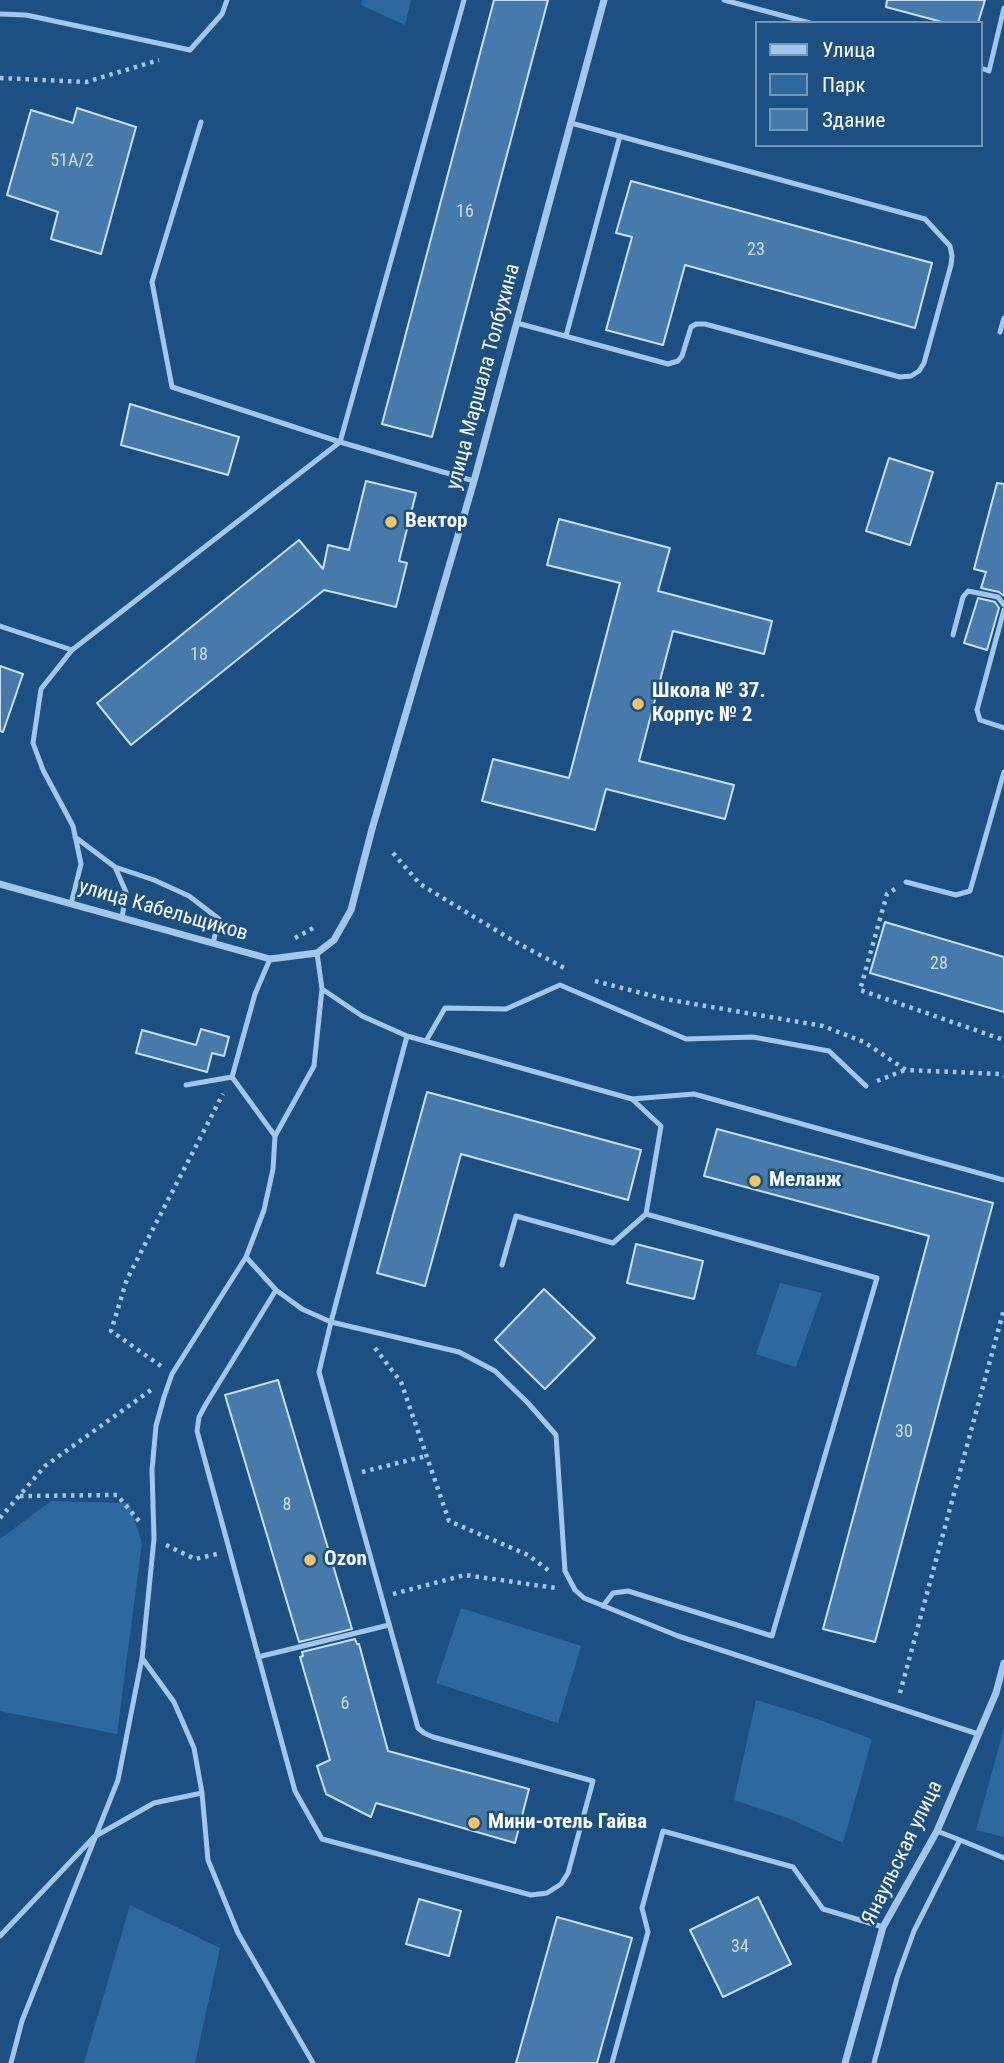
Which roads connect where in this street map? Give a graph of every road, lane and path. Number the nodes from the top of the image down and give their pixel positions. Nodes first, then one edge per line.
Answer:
1 (227, 0) edge
2 (464, 0) edge
3 (604, 0) edge
4 (724, 0) edge
5 (1004, 8) edge
6 (0, 14) edge
7 (803, 21) edge
8 (190, 50) junction
9 (983, 69) edge
10 (0, 78) edge
11 (201, 122) dead end
12 (571, 122) junction
13 (621, 136) junction
14 (1004, 318) edge
15 (517, 323) junction
16 (1000, 332) dead end
17 (566, 336) junction
18 (340, 442) junction
19 (474, 481) junction
20 (1004, 605) edge
21 (1004, 610) edge
22 (0, 626) edge
23 (953, 635) dead end
24 (72, 650) junction
25 (1004, 728) edge
26 (1004, 772) edge
27 (75, 837) junction
28 (393, 853) dead end
29 (115, 867) junction
30 (906, 882) joint
31 (0, 884) edge
32 (71, 904) junction
33 (122, 918) junction
34 (315, 927) dead end
35 (284, 940) dead end
36 (213, 943) junction
37 (317, 953) junction
38 (270, 959) junction
39 (571, 972) dead end
40 (583, 978) dead end
41 (322, 989) junction
42 (407, 1036) junction
43 (1004, 1040) edge
44 (426, 1041) junction
45 (906, 1070) junction
46 (1004, 1076) edge
47 (232, 1077) junction
48 (186, 1085) dead end
49 (866, 1086) joint
50 (632, 1099) junction
51 (275, 1136) junction
52 (1004, 1180) edge
53 (646, 1214) junction
54 (246, 1257) junction
55 (502, 1265) dead end
56 (276, 1290) junction
57 (1004, 1309) edge
58 (331, 1322) junction
59 (360, 1329) junction
60 (172, 1374) junction
61 (426, 1456) junction
62 (348, 1475) junction
63 (19, 1496) junction
64 (0, 1518) edge
65 (154, 1539) junction
66 (229, 1551) junction
67 (575, 1590) junction
68 (381, 1598) junction
69 (603, 1606) junction
70 (389, 1625) junction
71 (258, 1657) junction
72 (142, 1658) junction
73 (1004, 1663) edge
74 (896, 1707) junction
75 (978, 1734) junction
76 (202, 1793) junction
77 (937, 1831) junction
78 (94, 1837) junction
79 (960, 1840) junction
80 (1004, 1858) edge
81 (883, 1927) junction
82 (0, 1936) edge
83 (11, 2063) edge
84 (313, 2063) edge
85 (612, 2063) edge
86 (845, 2063) edge
87 (874, 2063) edge

1 - 8 lane
2 - 18 lane
3 - 12 street, улица Маршала Толбухина
4 - 7 lane
5 - 9 lane
6 - 8 lane
8 - 10 path
11 - 18 lane
12 - 13 lane
12 - 15 street, улица Маршала Толбухина
13 - 17 lane
13 - 17 lane
14 - 16 lane
15 - 17 lane
15 - 19 street, улица Маршала Толбухина
18 - 19 lane
18 - 24 lane
19 - 37 street, улица Маршала Толбухина
20 - 23 lane
21 - 25 lane
22 - 24 lane
24 - 27 lane
26 - 30 lane
27 - 29 lane
27 - 32 lane
28 - 39 path
29 - 33 lane
29 - 36 lane
30 - 43 path
31 - 32 street, улица Кабельщиков
32 - 33 street, улица Кабельщиков
33 - 36 street, улица Кабельщиков
34 - 35 path
36 - 38 street, улица Кабельщиков
37 - 38 street, улица Кабельщиков
37 - 41 lane
38 - 47 lane
40 - 45 path
41 - 42 lane
41 - 51 lane
42 - 44 lane
42 - 58 lane
44 - 49 lane
44 - 50 lane
45 - 46 path
45 - 49 path
47 - 48 lane
47 - 51 lane
47 - 60 path
50 - 52 lane
50 - 53 lane
51 - 54 lane
53 - 55 lane
53 - 69 lane
54 - 56 lane
54 - 60 lane
56 - 58 lane
56 - 66 lane
57 - 74 path
58 - 59 lane
58 - 62 lane
59 - 61 path
59 - 67 lane
60 - 63 path
60 - 65 lane
61 - 62 path
61 - 67 path
62 - 68 lane
63 - 64 path
63 - 65 path
65 - 66 path
65 - 72 lane
66 - 71 lane
67 - 68 path
67 - 69 lane
68 - 70 lane
69 - 74 lane
70 - 71 lane
70 - 71 lane
72 - 76 lane
72 - 78 lane
73 - 75 street, Янаульская улица
74 - 75 lane
75 - 77 street, Янаульская улица
76 - 78 lane
76 - 84 lane
77 - 79 lane
77 - 81 street, Янаульская улица
78 - 82 lane
78 - 83 lane
79 - 80 lane
79 - 87 lane
81 - 85 lane
81 - 86 street, Янаульская улица

